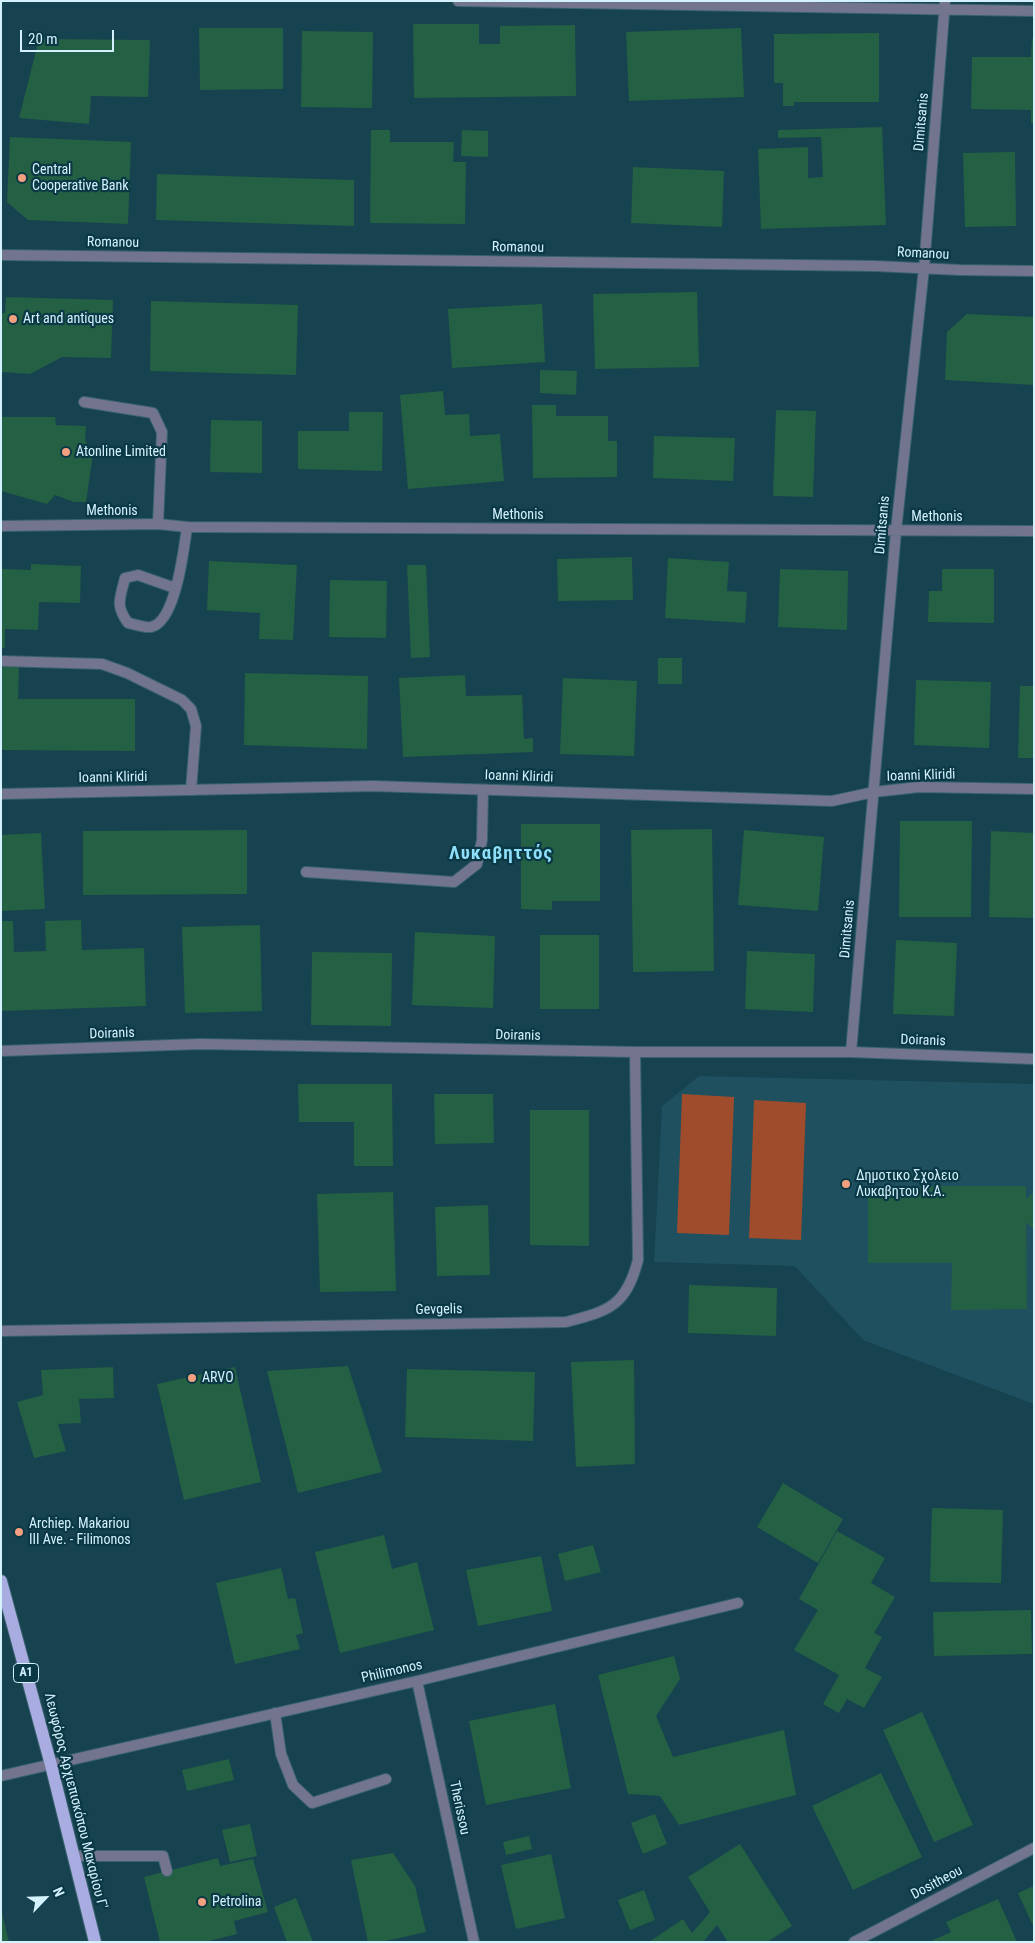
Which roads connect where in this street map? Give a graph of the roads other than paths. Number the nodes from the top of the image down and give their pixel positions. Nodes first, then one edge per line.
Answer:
1 (458, 1) edge
2 (945, 6) edge
3 (1034, 11) edge
4 (1, 255) edge
5 (924, 268) junction
6 (1034, 271) edge
7 (84, 402) dead end
8 (158, 524) junction
9 (1, 526) edge
10 (187, 527) junction
11 (896, 531) junction
12 (1034, 531) edge
13 (175, 588) junction
14 (1, 661) edge
15 (1034, 789) edge
16 (191, 790) junction
17 (483, 790) junction
18 (874, 792) junction
19 (1, 794) edge
20 (306, 872) dead end
21 (1, 1051) edge
22 (635, 1052) junction
23 (851, 1052) junction
24 (1034, 1059) edge
25 (1, 1332) edge
26 (1, 1581) edge
27 (738, 1603) dead end
28 (417, 1681) junction
29 (275, 1713) junction
30 (52, 1765) junction
31 (1, 1776) edge
32 (386, 1779) dead end
33 (1034, 1848) edge
34 (74, 1856) junction
35 (167, 1871) dead end
36 (870, 1938) edge
37 (95, 1942) edge
38 (474, 1942) edge
39 (854, 1942) edge

1 - 2 street
2 - 3 street
2 - 5 street, Dimitsanis
4 - 5 street, Romanou
5 - 6 street, Romanou
5 - 11 street, Dimitsanis
7 - 8 street
8 - 9 street, Methonis
8 - 10 street, Methonis
10 - 11 street, Methonis
10 - 13 street
11 - 12 street, Methonis
11 - 18 street, Dimitsanis
13 - 13 street
14 - 16 street
15 - 18 street, Ioanni Kliridi
16 - 17 street, Ioanni Kliridi
16 - 19 street, Ioanni Kliridi
17 - 18 street, Ioanni Kliridi
17 - 20 street
18 - 23 street, Dimitsanis
21 - 22 street, Doiranis
22 - 23 street, Doiranis
22 - 25 street, Gevgelis
23 - 24 street, Doiranis
26 - 30 main road, Λεωφόρος Αρχιεπισκόπου Μακαρίου Γ' / A1
27 - 28 street, Philimonos
28 - 29 street, Philimonos
28 - 38 street, Therissou
29 - 30 street, Philimonos
29 - 32 street
30 - 31 street, Philimonos
30 - 34 main road, Λεωφόρος Αρχιεπισκόπου Μακαρίου Γ' / A1
33 - 36 street, Dositheou
34 - 35 street
34 - 37 main road, Λεωφόρος Αρχιεπισκόπου Μακαρίου Γ' / A1
36 - 39 street, Dositheou

